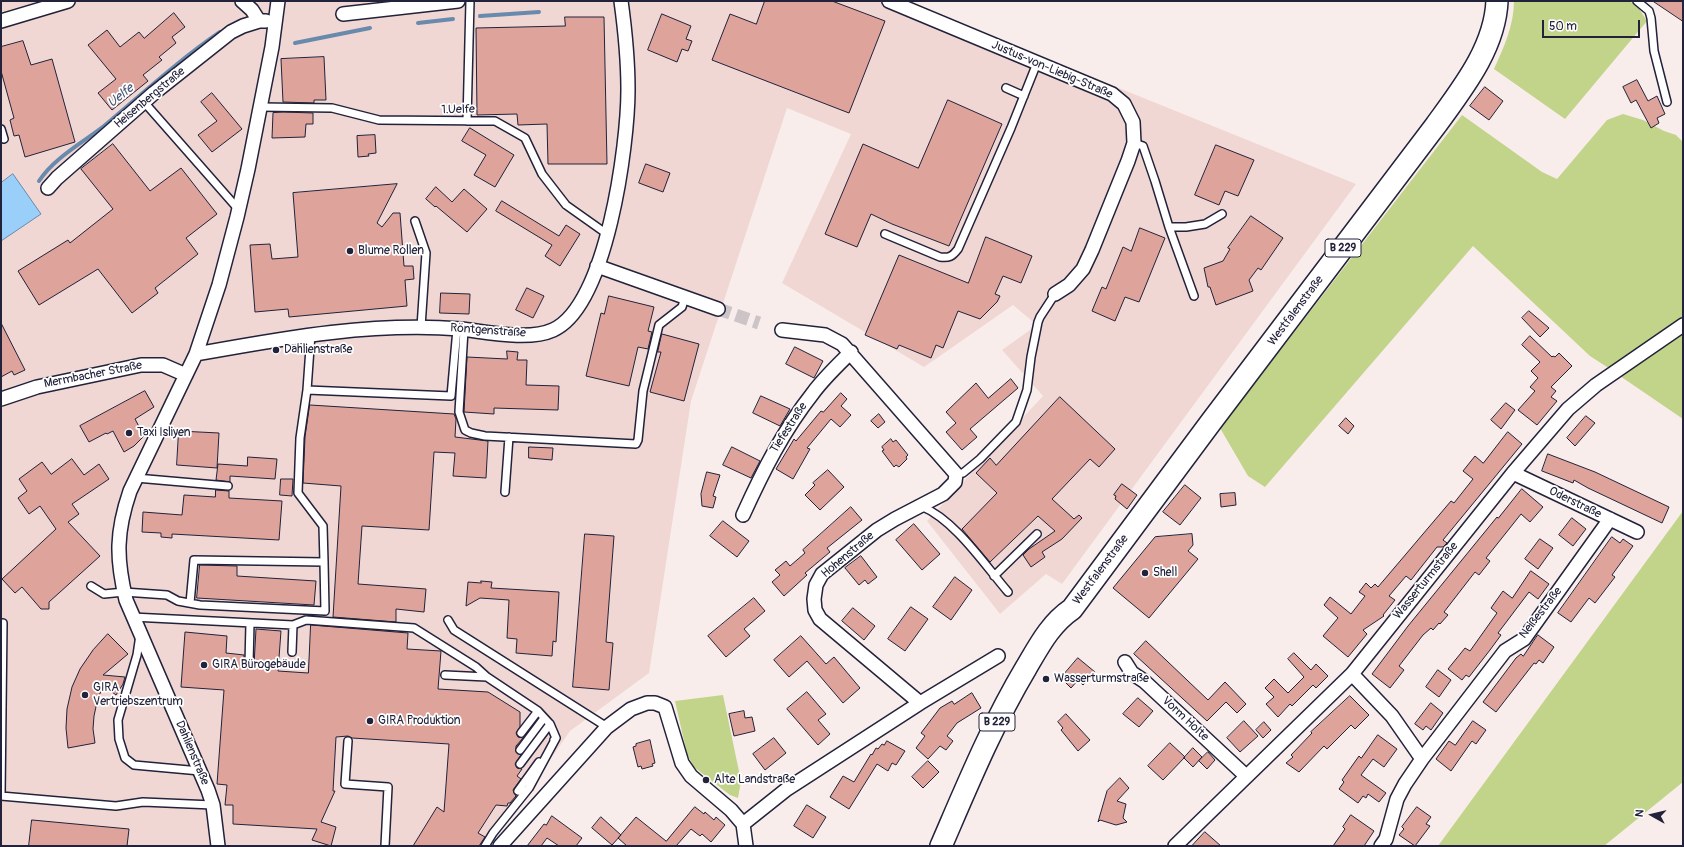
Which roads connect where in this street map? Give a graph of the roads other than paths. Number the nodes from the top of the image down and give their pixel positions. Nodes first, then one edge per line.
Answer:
1 (68, 1) edge
2 (242, 1) edge
3 (278, 1) edge
4 (458, 1) edge
5 (470, 1) edge
6 (621, 1) edge
7 (889, 1) edge
8 (1497, 1) edge
9 (1637, 1) edge
10 (343, 14) dead end
11 (1, 20) edge
12 (276, 20) junction
13 (259, 21) junction
14 (1037, 62) junction
15 (1006, 88) dead end
16 (1024, 96) junction
17 (144, 102) junction
18 (1666, 102) dead end
19 (260, 107) junction
20 (467, 121) junction
21 (1, 129) edge
22 (4, 139) dead end
23 (1134, 143) junction
24 (48, 188) dead end
25 (239, 210) junction
26 (1222, 214) dead end
27 (416, 221) dead end
28 (1169, 227) junction
29 (607, 234) junction
30 (885, 234) dead end
31 (597, 266) junction
32 (1055, 294) joint
33 (1194, 296) dead end
34 (685, 297) junction
35 (718, 309) tunnel mouth
36 (1683, 325) edge
37 (421, 327) junction
38 (460, 329) junction
39 (782, 330) dead end
40 (311, 334) junction
41 (851, 352) junction
42 (196, 354) junction
43 (186, 375) junction
44 (307, 390) junction
45 (1, 399) edge
46 (509, 437) junction
47 (1513, 473) junction
48 (956, 474) junction
49 (136, 478) junction
50 (228, 486) dead end
51 (505, 492) dead end
52 (921, 506) junction
53 (742, 515) dead end
54 (1610, 519) junction
55 (1637, 532) dead end
56 (1037, 534) dead end
57 (324, 562) junction
58 (994, 576) junction
59 (91, 586) dead end
60 (124, 592) junction
61 (1008, 592) dead end
62 (190, 603) junction
63 (1072, 609) junction
64 (132, 617) junction
65 (448, 620) dead end
66 (2, 623) dead end
67 (250, 623) junction
68 (293, 626) junction
69 (140, 633) junction
70 (292, 652) dead end
71 (998, 656) dead end
72 (1125, 662) dead end
73 (249, 664) dead end
74 (1352, 674) junction
75 (444, 675) dead end
76 (488, 677) junction
77 (920, 703) junction
78 (538, 711) junction
79 (544, 718) junction
80 (550, 724) junction
81 (607, 727) junction
82 (521, 733) dead end
83 (556, 738) junction
84 (348, 741) dead end
85 (520, 750) dead end
86 (1422, 759) junction
87 (520, 764) dead end
88 (200, 771) junction
89 (1246, 776) junction
90 (518, 791) dead end
91 (213, 806) junction
92 (743, 824) junction
93 (218, 846) edge
94 (385, 846) edge
95 (485, 846) edge
96 (500, 846) edge
97 (746, 846) edge
98 (941, 846) edge
99 (954, 846) edge
100 (1175, 846) edge
101 (1381, 846) edge

1 - 11 street
2 - 13 street
3 - 12 street, Dahlienstraße
4 - 10 street
5 - 20 lane
6 - 29 street, Röntgenstraße
7 - 14 street, Justus-von-Liebig-Straße
8 - 63 main road, Westfalenstraße / B 229
9 - 18 lane
12 - 13 street, Heisenbergstraße
12 - 19 street, Dahlienstraße
13 - 17 street, Heisenbergstraße
14 - 16 lane
14 - 23 street, Justus-von-Liebig-Straße
15 - 16 lane
16 - 30 lane
17 - 24 street, Heisenbergstraße
17 - 25 lane
19 - 20 lane, 1.Uelfe
19 - 25 street, Dahlienstraße
20 - 29 lane, 1.Uelfe
21 - 22 lane
23 - 28 lane
23 - 32 street, Justus-von-Liebig-Straße
25 - 42 street, Dahlienstraße
26 - 28 lane
27 - 37 lane
28 - 33 lane
29 - 31 street, Röntgenstraße
31 - 34 street
31 - 38 street, Röntgenstraße
32 - 48 lane
34 - 35 street
34 - 46 lane
36 - 47 street, Wasserturmstraße
37 - 38 street, Röntgenstraße
37 - 40 street, Röntgenstraße
38 - 44 lane
38 - 46 lane
39 - 41 street
40 - 42 street, Röntgenstraße
40 - 44 lane
41 - 48 street
41 - 53 street, Tiefestraße
42 - 43 street, Dahlienstraße
43 - 45 street, Mermbacher Straße
43 - 49 street, Dahlienstraße
44 - 57 lane
46 - 51 lane
47 - 54 street, Oderstraße
47 - 74 street, Wasserturmstraße
48 - 52 street, Hohenstraße
49 - 50 lane
49 - 60 street, Dahlienstraße
52 - 58 lane
52 - 77 street, Hohenstraße
54 - 55 street, Oderstraße
54 - 86 street, Neißestraße
56 - 58 lane
57 - 62 lane
57 - 62 lane
58 - 61 lane
59 - 60 lane
60 - 62 lane
60 - 64 street, Dahlienstraße
63 - 98 main road, Westfalenstraße / B 229
63 - 99 main road, Westfalenstraße / B 229
64 - 67 lane
64 - 69 street, Dahlienstraße
65 - 81 lane
66 - 91 lane
67 - 68 lane
67 - 73 lane
68 - 70 lane
68 - 76 lane
69 - 88 street, Dahlienstraße
69 - 88 lane
71 - 77 street
72 - 89 street, Vorm Holte
74 - 86 street
74 - 89 street, Wasserturmstraße
75 - 76 lane
76 - 78 lane
77 - 92 street
78 - 79 lane
78 - 82 lane
79 - 80 lane
79 - 85 lane
80 - 83 lane
80 - 87 lane
81 - 92 street
81 - 96 street
83 - 90 lane
83 - 95 lane
84 - 94 lane
86 - 101 street, Neißestraße
88 - 91 street, Dahlienstraße
89 - 100 street, Wasserturmstraße
91 - 93 street, Dahlienstraße
92 - 97 street

